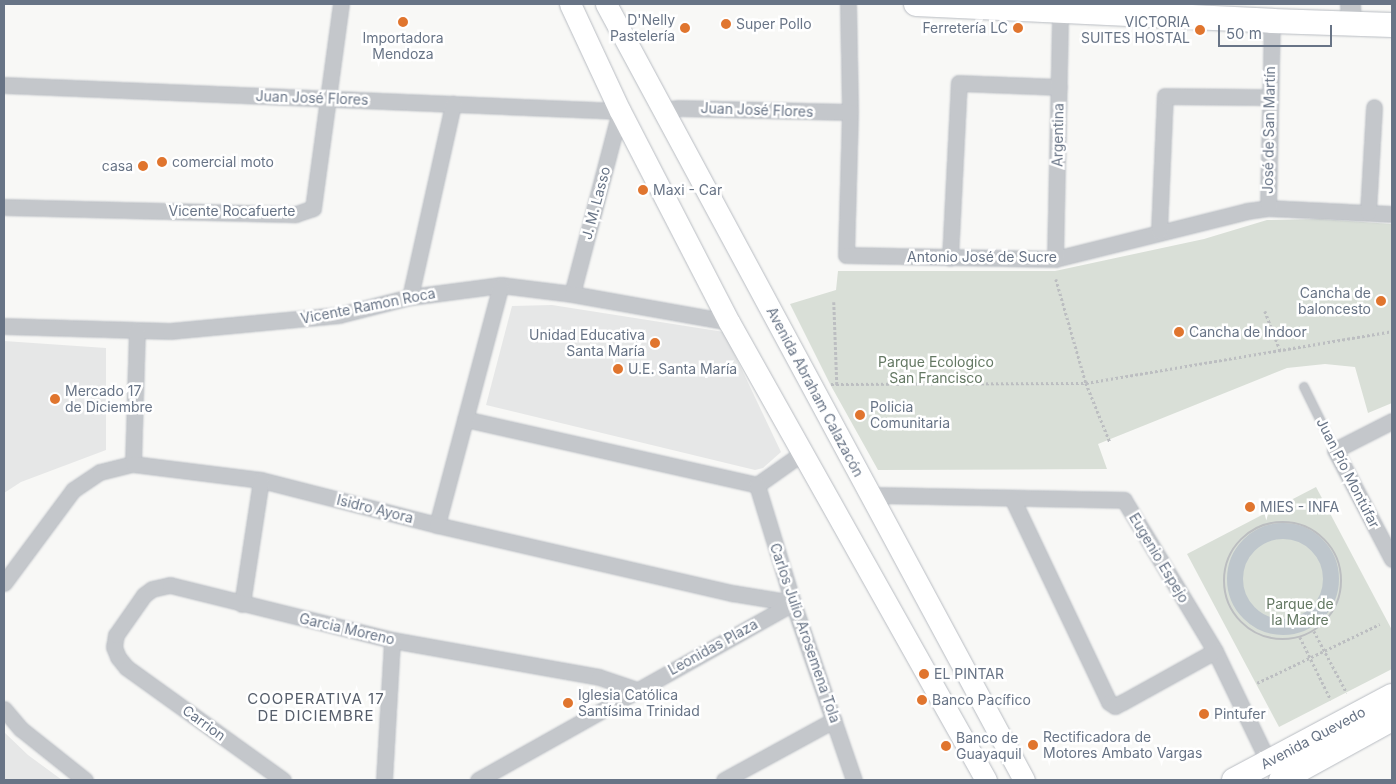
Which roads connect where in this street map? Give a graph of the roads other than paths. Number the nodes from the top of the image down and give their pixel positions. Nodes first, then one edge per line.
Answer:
1 (340, 4) edge
2 (570, 4) edge
3 (606, 4) edge
4 (848, 4) edge
5 (916, 4) edge
6 (1060, 12) junction
7 (1351, 14) edge
8 (1272, 21) junction
9 (1392, 25) edge
10 (4, 85) edge
11 (1059, 87) junction
12 (1269, 97) junction
13 (328, 99) junction
14 (452, 104) junction
15 (1374, 108) dead end
16 (663, 110) junction
17 (620, 111) junction
18 (850, 112) junction
19 (4, 207) edge
20 (1268, 208) junction
21 (1368, 212) junction
22 (1392, 214) edge
23 (1159, 231) junction
24 (950, 258) junction
25 (1055, 259) junction
26 (501, 286) junction
27 (572, 294) junction
28 (410, 297) junction
29 (729, 322) junction
30 (4, 326) edge
31 (137, 331) junction
32 (1304, 387) dead end
33 (465, 419) junction
34 (1392, 421) edge
35 (1335, 450) junction
36 (801, 454) junction
37 (133, 464) junction
38 (261, 480) junction
39 (757, 485) junction
40 (871, 495) junction
41 (1012, 500) junction
42 (437, 525) junction
43 (1392, 559) edge
44 (4, 580) edge
45 (793, 603) junction
46 (242, 604) junction
47 (392, 640) junction
48 (1214, 651) junction
49 (126, 667) joint
50 (636, 690) junction
51 (1392, 696) edge
52 (4, 709) edge
53 (1392, 719) edge
54 (834, 720) junction
55 (1275, 771) edge
56 (85, 780) edge
57 (283, 780) edge
58 (384, 780) edge
59 (478, 780) edge
60 (724, 780) edge
61 (854, 780) edge
62 (986, 780) edge
63 (1024, 780) edge
64 (1234, 780) edge

1 - 13 street, Vicente Rocafuerte
2 - 17 main road
3 - 16 main road, Avenida Abraham Calazacón
4 - 18 street, Antonio José de Sucre
5 - 6 main road
6 - 8 main road
6 - 11 street, Argentina
7 - 8 main road
7 - 9 main road
8 - 12 street, José de San Martín
10 - 13 street, Juan José Flores
11 - 24 street
11 - 25 street, Argentina
12 - 20 street, José de San Martín
12 - 23 street
13 - 14 street, Juan José Flores
13 - 19 street, Vicente Rocafuerte
14 - 17 street, Juan José Flores
14 - 28 street
15 - 21 street
16 - 18 street, Juan José Flores
16 - 40 main road, Avenida Abraham Calazacón
17 - 27 street, J. M. Lasso
17 - 29 main road
18 - 24 street, Antonio José de Sucre
20 - 21 street, Antonio José de Sucre
20 - 23 street, Antonio José de Sucre
21 - 22 street, Antonio José de Sucre
23 - 25 street, Antonio José de Sucre
24 - 25 street, Antonio José de Sucre
26 - 27 street, Vicente Ramon Roca
26 - 28 street, Vicente Ramon Roca
26 - 33 street
27 - 29 street, Vicente Ramon Roca
28 - 31 street, Vicente Ramon Roca
29 - 36 main road
30 - 31 street, Vicente Ramon Roca
31 - 37 street
32 - 35 lane, Juan Pío Montúfar
33 - 39 street
33 - 42 street
34 - 35 street
35 - 43 street, Juan Pío Montúfar
36 - 39 street
36 - 62 main road
37 - 38 street, Isidro Ayora
37 - 44 street, Isidro Ayora
38 - 42 street, Isidro Ayora
38 - 46 street
39 - 45 street, Carlos Julio Arosemena Tola
40 - 41 street, Eugenio Espejo
40 - 63 main road, Avenida Abraham Calazacón
41 - 48 street, Eugenio Espejo
41 - 48 street
42 - 45 street, Isidro Ayora
45 - 50 street, Leonidas Plaza
45 - 54 street, Carlos Julio Arosemena Tola
46 - 47 street, Garcia Moreno
46 - 49 street, Garcia Moreno
47 - 50 street, Garcia Moreno
47 - 58 street
48 - 55 street, Eugenio Espejo
49 - 57 street, Carrion
50 - 59 street, Leonidas Plaza
51 - 55 main road, Avenida Quevedo
52 - 56 street
53 - 55 main road, Avenida Quevedo
54 - 60 street
54 - 61 street, Carlos Julio Arosemena Tola
55 - 64 main road, Avenida Quevedo

